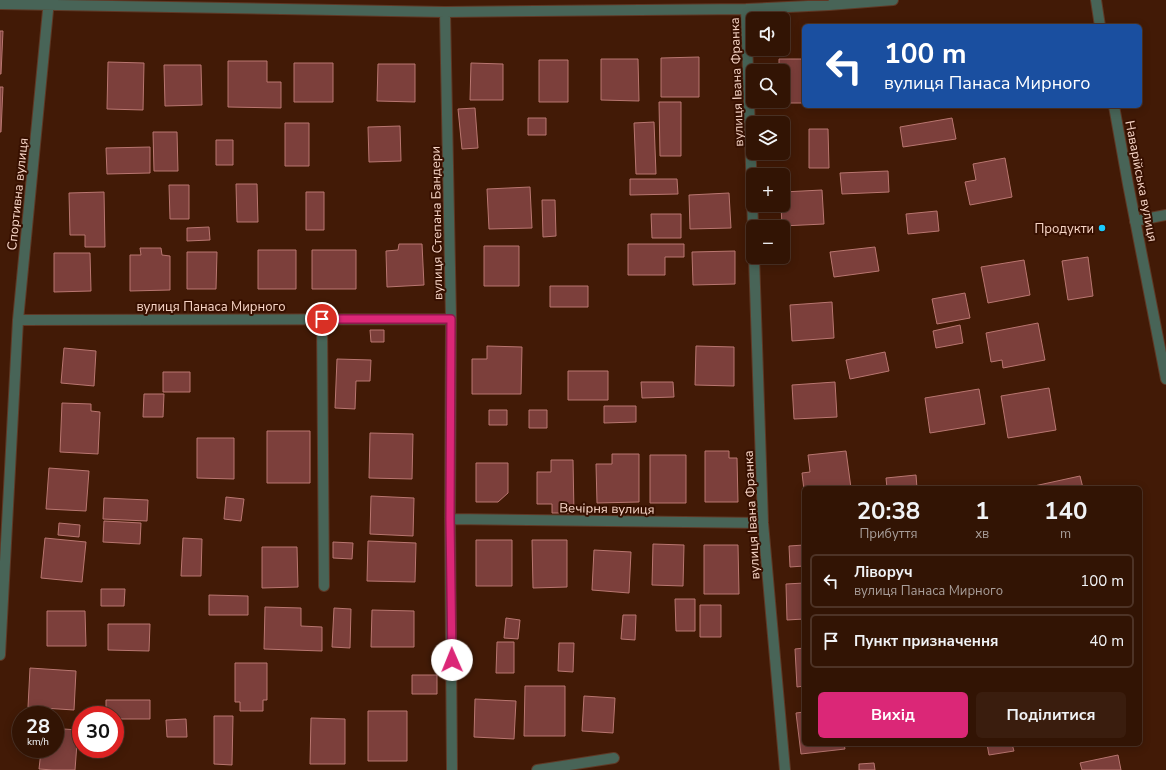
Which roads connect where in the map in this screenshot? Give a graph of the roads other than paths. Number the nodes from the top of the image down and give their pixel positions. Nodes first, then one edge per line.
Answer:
1 (893, 0) edge
2 (1096, 0) edge
3 (49, 3) edge
4 (0, 4) edge
5 (746, 9) junction
6 (445, 12) junction
7 (1100, 24) edge
8 (1114, 108) edge
9 (1166, 215) edge
10 (753, 220) edge
11 (1136, 221) junction
12 (754, 264) edge
13 (322, 319) junction
14 (451, 319) junction
15 (18, 320) junction
16 (1166, 379) edge
17 (450, 519) junction
18 (763, 523) junction
19 (324, 586) dead end
20 (0, 655) edge
21 (614, 758) dead end
22 (452, 770) edge
23 (537, 770) edge
24 (785, 770) edge

1 - 5 street
2 - 7 street
3 - 4 street
3 - 6 street
3 - 15 street, Спортивна вулиця
5 - 6 street
5 - 10 street, вулиця Івана Франка
6 - 14 street, вулиця Степана Бандери
8 - 11 street, Наварійська вулиця
9 - 11 street
11 - 16 street, Наварійська вулиця
12 - 18 street, вулиця Івана Франка
13 - 14 street, вулиця Панаса Мирного
13 - 15 street, вулиця Панаса Мирного
13 - 19 street
14 - 17 street, вулиця Степана Бандери
15 - 20 street, Спортивна вулиця
17 - 18 street, Вечірня вулиця
17 - 22 street, вулиця Степана Бандери
18 - 24 street, вулиця Івана Франка
21 - 23 street

